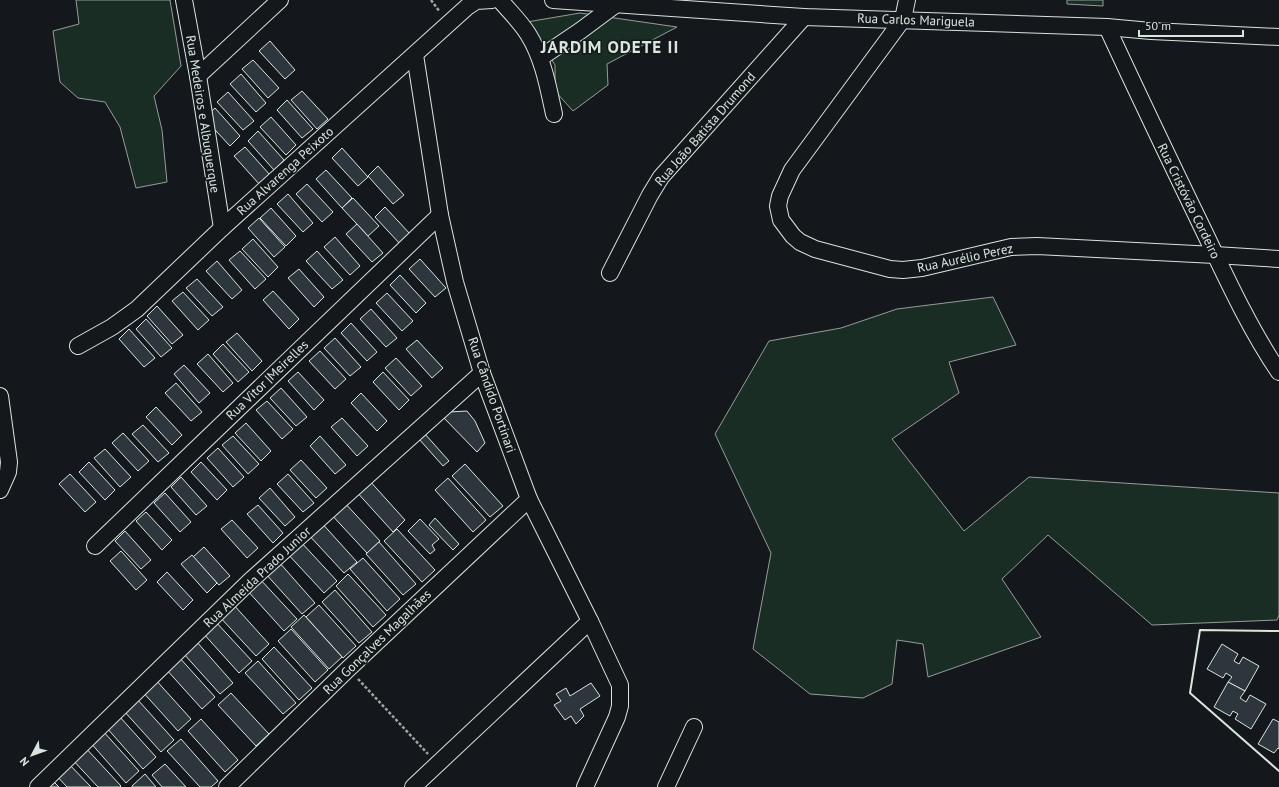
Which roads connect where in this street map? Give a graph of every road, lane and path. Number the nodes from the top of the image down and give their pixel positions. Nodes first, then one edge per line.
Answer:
1 (184, 0) edge
2 (280, 0) edge
3 (492, 0) edge
4 (500, 0) edge
5 (553, 0) edge
6 (907, 0) edge
7 (654, 3) edge
8 (615, 5) junction
9 (804, 17) junction
10 (903, 19) junction
11 (1107, 27) junction
12 (1279, 37) edge
13 (416, 55) junction
14 (540, 58) junction
15 (198, 76) junction
16 (554, 114) dead end
17 (440, 215) junction
18 (222, 228) junction
19 (1215, 255) junction
20 (1279, 259) edge
21 (610, 273) dead end
22 (78, 346) dead end
23 (1279, 372) edge
24 (482, 373) junction
25 (0, 396) edge
26 (0, 490) edge
27 (529, 499) junction
28 (95, 546) dead end
29 (590, 621) junction
30 (348, 669) junction
31 (694, 727) dead end
32 (437, 763) junction
33 (38, 787) edge
34 (228, 787) edge
35 (413, 787) edge
36 (585, 787) edge
37 (666, 787) edge

1 - 15 street, Rua Medeiros e Albuquerque
2 - 15 street
3 - 13 street, Rua Alvarenga Peixoto
4 - 14 street
5 - 8 street, Rua Carlos Mariguela
6 - 10 street, Rua Aurélio Perez
7 - 8 street, Rua Carlos Mariguela
7 - 9 street, Rua Carlos Mariguela
8 - 14 street
9 - 10 street, Rua Carlos Mariguela
9 - 21 street, Rua João Batista Drumond
10 - 11 street, Rua Carlos Mariguela
10 - 19 street, Rua Aurélio Perez
11 - 12 street, Rua Carlos Mariguela
11 - 19 street, Rua Cristóvão Cordeiro
13 - 17 street, Rua Cândido Portinari
13 - 18 street, Rua Alvarenga Peixoto
14 - 16 street
15 - 18 street, Rua Medeiros e Albuquerque
17 - 24 street, Rua Cândido Portinari
17 - 28 street, Rua Vitor |Meirelles
18 - 22 street, Rua Alvarenga Peixoto
19 - 20 street, Rua Aurélio Perez
19 - 23 street, Rua Cristóvão Cordeiro
24 - 27 street, Rua Cândido Portinari
24 - 33 street, Rua Almeida Prado Junior
25 - 26 street
27 - 29 street, Rua Cândido Portinari
27 - 30 street, Rua Gonçalves Magalhães
29 - 32 street
29 - 36 street, Rua Cândido Portinari
30 - 32 path
30 - 34 street, Rua Gonçalves Magalhães
31 - 37 street
32 - 35 street

